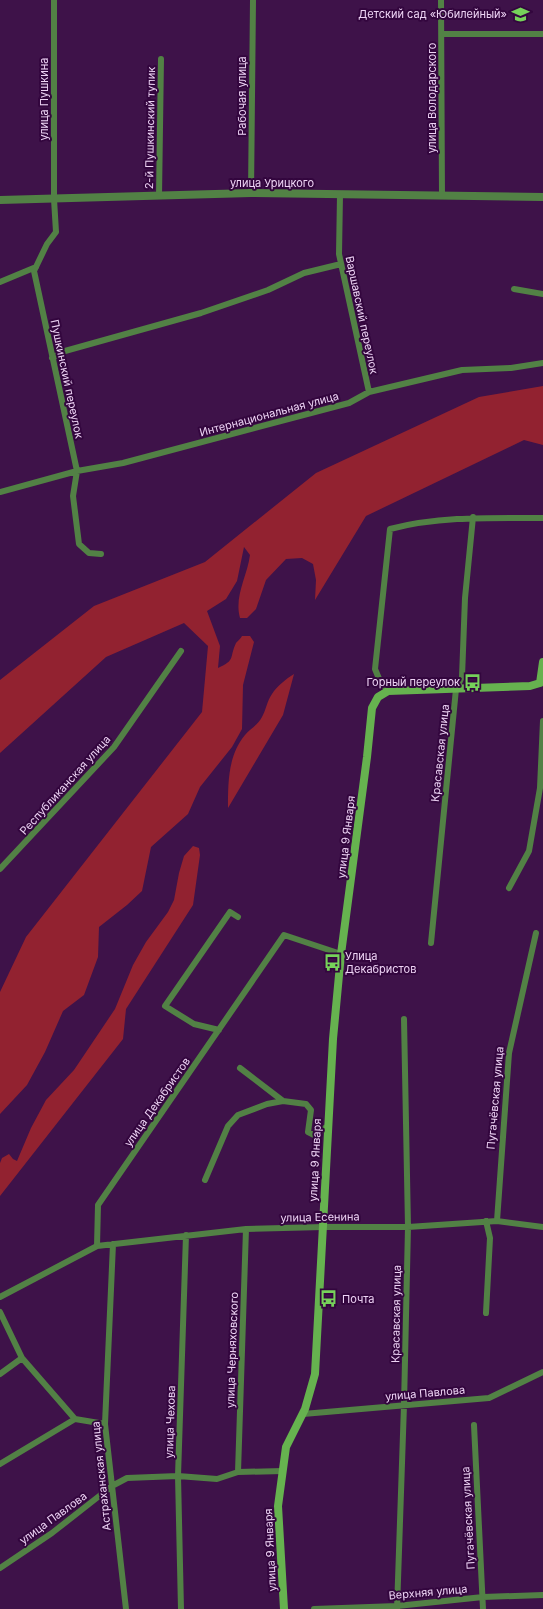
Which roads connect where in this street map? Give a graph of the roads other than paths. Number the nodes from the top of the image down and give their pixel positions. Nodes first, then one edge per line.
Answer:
1 (54, 0) edge
2 (253, 0) edge
3 (441, 0) edge
4 (442, 34) junction
5 (543, 34) edge
6 (161, 59) dead end
7 (251, 193) junction
8 (340, 195) junction
9 (159, 196) junction
10 (442, 196) junction
11 (543, 197) edge
12 (54, 199) junction
13 (0, 200) edge
14 (341, 264) junction
15 (36, 267) junction
16 (0, 282) edge
17 (514, 288) dead end
18 (543, 294) edge
19 (52, 358) junction
20 (543, 363) edge
21 (369, 392) junction
22 (77, 471) junction
23 (0, 492) edge
24 (473, 517) junction
25 (543, 518) edge
26 (101, 554) dead end
27 (182, 651) dead end
28 (543, 662) edge
29 (541, 685) edge
30 (456, 689) junction
31 (388, 691) junction
32 (543, 721) edge
33 (0, 870) edge
34 (509, 888) dead end
35 (238, 917) dead end
36 (536, 933) dead end
37 (431, 943) dead end
38 (341, 954) junction
39 (404, 1019) dead end
40 (219, 1030) junction
41 (240, 1068) dead end
42 (283, 1101) junction
43 (328, 1126) junction
44 (205, 1180) dead end
45 (486, 1221) junction
46 (497, 1221) junction
47 (408, 1226) junction
48 (323, 1227) junction
49 (543, 1227) edge
50 (246, 1229) junction
51 (186, 1235) junction
52 (113, 1244) junction
53 (98, 1246) junction
54 (0, 1297) edge
55 (0, 1312) edge
56 (486, 1313) dead end
57 (22, 1358) junction
58 (543, 1372) edge
59 (0, 1374) edge
60 (404, 1405) junction
61 (303, 1414) junction
62 (75, 1419) junction
63 (105, 1424) junction
64 (474, 1426) dead end
65 (0, 1464) edge
66 (283, 1470) junction
67 (238, 1472) junction
68 (178, 1476) junction
69 (112, 1486) junction
70 (0, 1568) edge
71 (543, 1595) edge
72 (483, 1597) junction
73 (397, 1607) edge
74 (126, 1609) edge
75 (181, 1609) edge
76 (284, 1609) edge
77 (314, 1609) edge
78 (483, 1609) edge

1 - 12 street, улица Пушкина
2 - 7 street, Рабочая улица
3 - 4 street, улица Володарского
4 - 5 street
4 - 10 street, улица Володарского
6 - 9 street, 2-й Пушкинский тупик
7 - 8 street, улица Урицкого
7 - 9 street, улица Урицкого
8 - 10 street, улица Урицкого
8 - 14 street, Варшавский переулок
9 - 12 street, улица Урицкого
10 - 11 street, улица Урицкого
12 - 13 street, улица Урицкого
12 - 15 street, Пушкинский переулок
14 - 19 street
14 - 21 street, Варшавский переулок
15 - 16 street
15 - 19 street, Пушкинский переулок
17 - 18 street
19 - 22 street, Пушкинский переулок
20 - 21 street, Интернациональная улица
21 - 22 street, Интернациональная улица
22 - 23 street, Интернациональная улица
22 - 26 street, Пушкинский переулок
24 - 25 street
24 - 30 street, Красавская улица
24 - 31 street
27 - 33 street, Республиканская улица
28 - 29 main road
29 - 30 main road
30 - 31 main road
30 - 37 street, Красавская улица
31 - 38 main road, улица 9 Января
32 - 34 street
35 - 40 street
36 - 46 street, Пугачёвская улица
38 - 40 street, улица Декабристов
38 - 43 main road, улица 9 Января
39 - 47 street, Красавская улица
40 - 53 street, улица Декабристов
41 - 42 street
42 - 43 street
42 - 44 street
43 - 48 main road, улица 9 Января
45 - 46 street, улица Есенина
45 - 47 street, улица Есенина
45 - 56 street
46 - 49 street, улица Есенина
47 - 48 street, улица Есенина
47 - 60 street, Красавская улица
48 - 50 street, улица Есенина
48 - 61 main road, улица 9 Января
50 - 51 street, улица Есенина
50 - 67 street, улица Черняховского
51 - 52 street, улица Есенина
51 - 68 street, улица Чехова
52 - 53 street, улица Есенина
52 - 63 street, Астраханская улица
53 - 54 street
55 - 57 street
57 - 59 street
57 - 62 street
58 - 60 street, улица Павлова
60 - 61 street, улица Павлова
60 - 73 street, Красавская улица
61 - 66 main road, улица 9 Января
62 - 63 street
62 - 65 street
63 - 69 street, Астраханская улица
64 - 72 street, Пугачёвская улица
66 - 67 street, улица Павлова
66 - 76 main road, улица 9 Января
67 - 68 street, улица Павлова
68 - 69 street, улица Павлова
68 - 75 street, улица Чехова
69 - 70 street, улица Павлова
69 - 74 street, Астраханская улица
71 - 72 street, Верхняя улица
72 - 73 street, Верхняя улица
72 - 78 street, Пугачёвская улица
73 - 77 street, Верхняя улица

